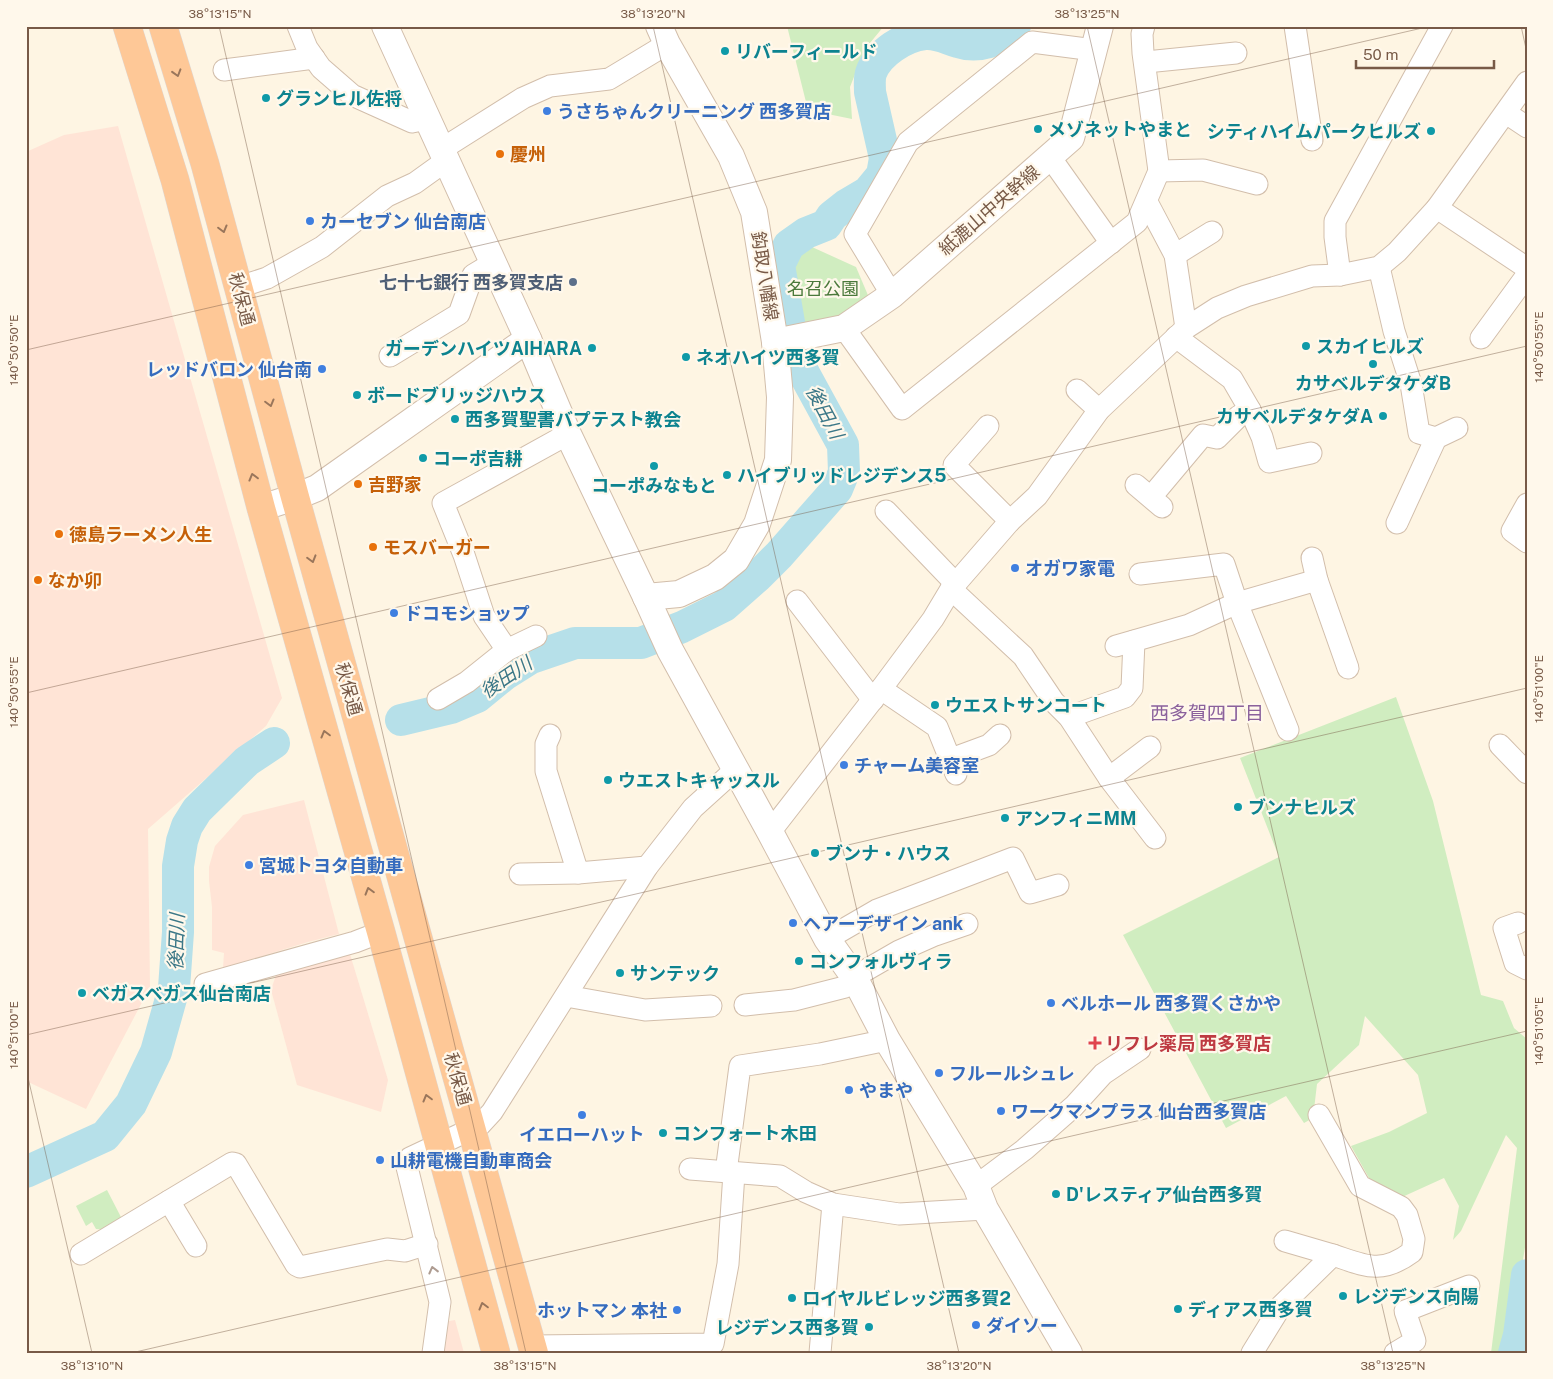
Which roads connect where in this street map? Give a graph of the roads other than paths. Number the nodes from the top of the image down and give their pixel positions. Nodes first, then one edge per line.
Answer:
1 (127, 26) edge
2 (298, 26) edge
3 (385, 26) edge
4 (1144, 26) edge
5 (1295, 26) edge
6 (1442, 26) edge
7 (170, 28) edge
8 (663, 35) edge
9 (1097, 38) edge
10 (1236, 54) dead end
11 (314, 58) junction
12 (1146, 62) junction
13 (224, 70) dead end
14 (1527, 82) edge
15 (1506, 113) junction
16 (427, 118) junction
17 (1527, 127) edge
18 (1312, 140) dead end
19 (444, 155) junction
20 (1050, 158) junction
21 (1159, 171) junction
22 (1257, 184) dead end
23 (1147, 202) junction
24 (1437, 208) junction
25 (1212, 232) dead end
26 (1111, 243) junction
27 (1175, 255) junction
28 (492, 263) junction
29 (1379, 266) junction
30 (1527, 268) edge
31 (1340, 275) junction
32 (1527, 275) edge
33 (238, 287) junction
34 (892, 295) junction
35 (844, 328) junction
36 (1181, 332) junction
37 (1481, 338) dead end
38 (788, 339) junction
39 (528, 340) junction
40 (390, 356) dead end
41 (1076, 390) dead end
42 (1099, 410) junction
43 (1250, 410) junction
44 (988, 426) dead end
45 (1457, 428) dead end
46 (568, 434) junction
47 (1436, 438) junction
48 (1311, 453) dead end
49 (1149, 496) dead end
50 (295, 497) junction
51 (1527, 504) edge
52 (261, 508) junction
53 (886, 511) dead end
54 (1010, 521) junction
55 (1397, 523) dead end
56 (1527, 542) edge
57 (1312, 558) dead end
58 (1140, 574) dead end
59 (1317, 580) junction
60 (954, 587) junction
61 (646, 597) junction
62 (797, 601) dead end
63 (1237, 603) junction
64 (536, 636) dead end
65 (507, 650) junction
66 (1348, 668) dead end
67 (877, 694) junction
68 (438, 699) dead end
69 (1069, 717) junction
70 (1288, 730) dead end
71 (550, 735) dead end
72 (1000, 735) dead end
73 (1500, 746) dead end
74 (1150, 747) dead end
75 (735, 770) junction
76 (1527, 773) edge
77 (1109, 778) junction
78 (770, 832) junction
79 (1155, 838) dead end
80 (647, 867) junction
81 (578, 873) junction
82 (520, 874) dead end
83 (1058, 885) dead end
84 (1518, 923) dead end
85 (967, 924) dead end
86 (381, 932) junction
87 (827, 939) junction
88 (1527, 969) edge
89 (854, 977) junction
90 (205, 984) dead end
91 (566, 996) junction
92 (745, 1005) dead end
93 (711, 1006) dead end
94 (887, 1040) junction
95 (1140, 1049) dead end
96 (1318, 1115) dead end
97 (472, 1130) junction
98 (440, 1145) junction
99 (690, 1169) dead end
100 (730, 1173) junction
101 (980, 1198) junction
102 (169, 1202) junction
103 (833, 1204) junction
104 (1285, 1241) dead end
105 (427, 1244) junction
106 (196, 1246) dead end
107 (81, 1254) dead end
108 (1333, 1255) junction
109 (1469, 1286) dead end
110 (533, 1350) edge
111 (433, 1353) edge
112 (496, 1353) edge
113 (820, 1353) edge
114 (1069, 1353) edge
115 (1252, 1353) edge
116 (1395, 1353) edge

52 -> 1 highway, 秋保通
2 - 11 street
3 - 16 street
4 - 12 street
5 - 18 street
6 - 31 street
7 -> 33 highway, 秋保通
8 - 19 street
8 - 38 street, 鈎取八幡線
9 - 20 street, 紙漉山中央幹線
9 - 34 street
10 - 12 street
11 - 13 street
11 - 16 street
12 - 21 street
14 - 15 street
15 - 17 street
15 - 24 street
16 - 19 street
19 - 28 street
19 - 33 street
20 - 26 street
20 - 34 street, 紙漉山中央幹線
21 - 22 street
21 - 23 street
23 - 26 street
23 - 27 street
24 - 29 street
24 - 30 street
25 - 27 street
26 - 35 street
27 - 36 street
28 - 39 street
28 - 40 street
29 - 31 street
29 - 47 street
31 - 36 street
32 - 37 street
33 -> 50 highway, 秋保通
34 - 35 street, 紙漉山中央幹線
35 - 38 street, 紙漉山中央幹線
36 - 42 street
36 - 43 street
38 - 61 street, 鈎取八幡線
39 - 46 street
39 - 50 street
41 - 42 street
42 - 54 street
43 - 48 street
43 - 49 street
44 - 54 street
45 - 47 street
46 - 61 street
46 - 65 street
47 - 55 street
50 - 52 street
50 -> 97 highway, 秋保通
51 - 56 street
86 -> 52 highway, 秋保通
53 - 60 street
54 - 60 street
57 - 59 street
58 - 63 street
59 - 63 street
59 - 66 street
60 - 67 street
60 - 69 street
61 - 75 street
62 - 67 street
63 - 69 street
63 - 70 street
64 - 65 street
65 - 68 street
67 - 72 street
67 - 78 street
69 - 77 street
71 - 81 street
73 - 76 street
74 - 77 street
75 - 78 street
75 - 80 street
77 - 79 street
78 - 87 street
80 - 81 street
80 - 91 street
81 - 82 street
83 - 87 street
84 - 88 street
85 - 89 street
86 - 90 street
98 -> 86 highway, 秋保通
87 - 89 street
89 - 92 street
89 - 94 street
91 - 93 street
91 - 97 street
94 - 100 street
94 - 101 street
95 - 101 street
96 - 108 street
97 - 98 street
97 - 110 highway, 秋保通
98 - 105 street
112 -> 98 highway, 秋保通
99 - 100 street
100 - 103 street
100 - 110 street
101 - 103 street
101 - 114 street
102 - 105 street
102 - 106 street
102 - 107 street
103 - 113 street
104 - 108 street
111 -> 105 street
108 - 115 street
109 - 116 street

